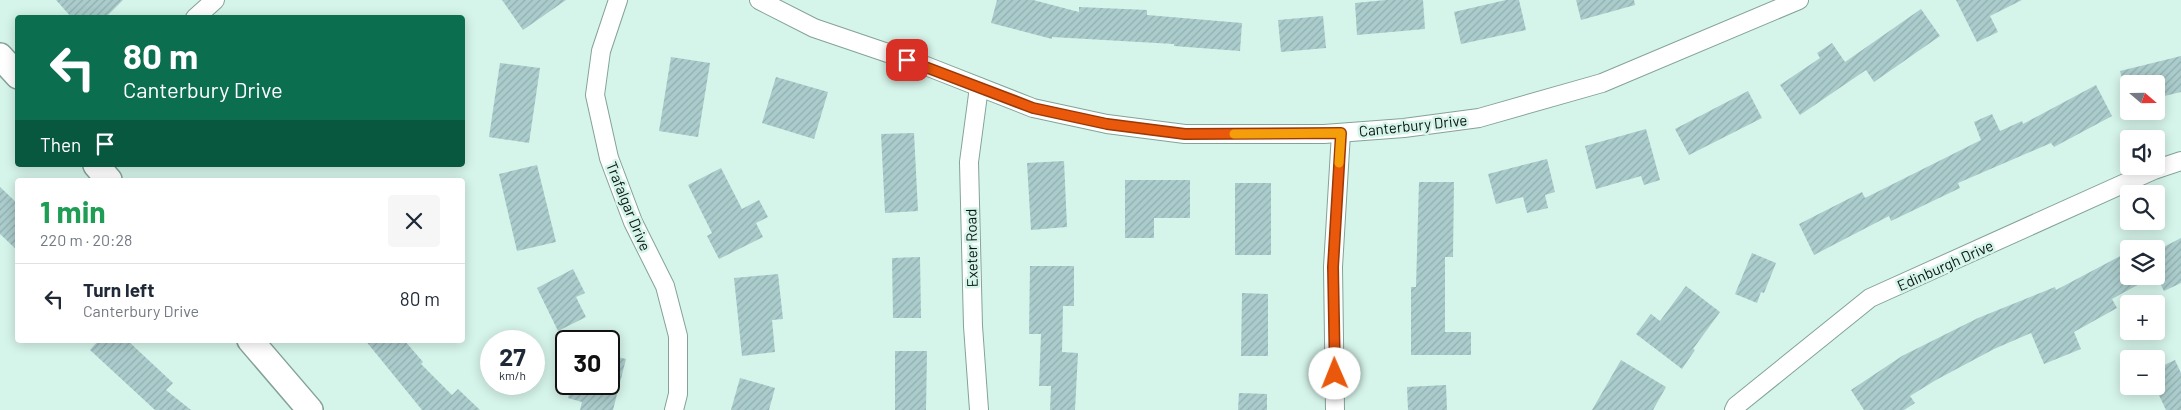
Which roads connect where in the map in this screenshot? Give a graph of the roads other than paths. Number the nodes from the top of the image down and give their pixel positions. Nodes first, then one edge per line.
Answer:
1 (215, 0) edge
2 (618, 0) edge
3 (759, 0) edge
4 (1799, 0) edge
5 (198, 15) edge
6 (0, 56) edge
7 (15, 73) edge
8 (979, 87) junction
9 (1341, 133) junction
10 (2181, 161) edge
11 (98, 167) edge
12 (107, 178) edge
13 (253, 343) edge
14 (310, 410) edge
15 (674, 410) edge
16 (979, 410) edge
17 (1335, 410) edge
18 (1734, 410) edge

1 - 5 street
2 - 15 street, Trafalgar Drive
3 - 8 street, Canterbury Drive
4 - 9 street, Canterbury Drive
6 - 7 street
8 - 9 street, Canterbury Drive
8 - 16 street, Exeter Road
9 - 17 street
10 - 18 street, Edinburgh Drive
11 - 12 street
13 - 14 street

